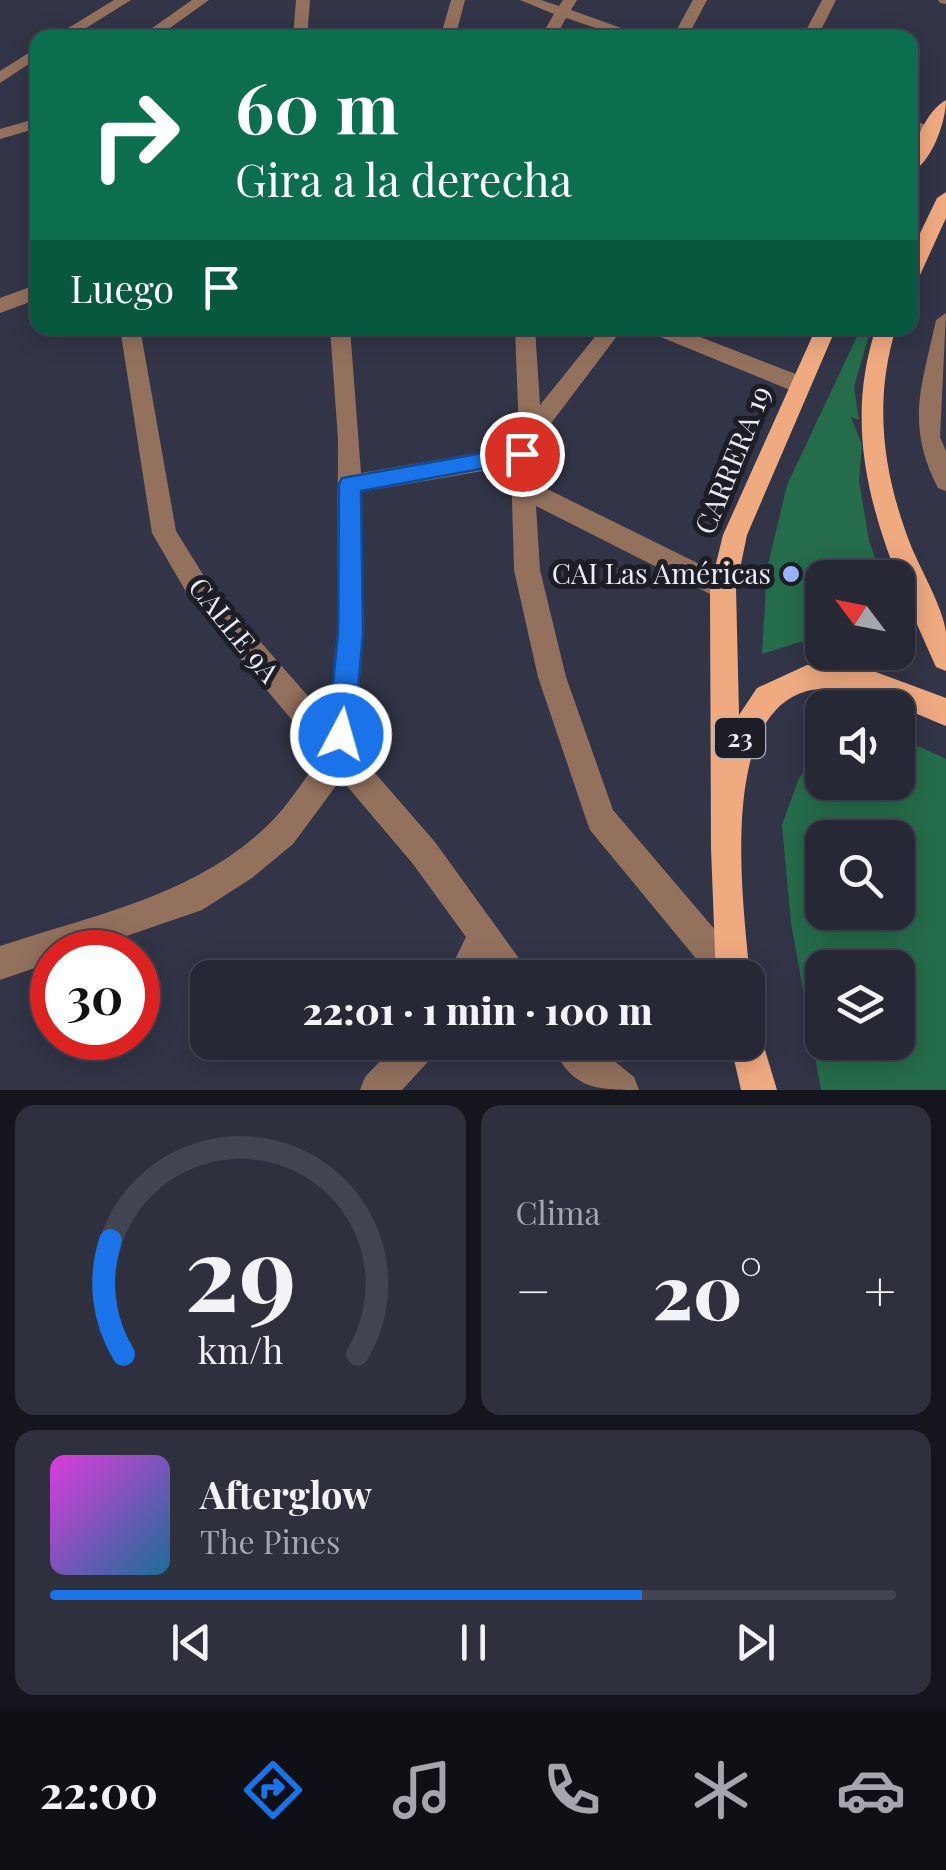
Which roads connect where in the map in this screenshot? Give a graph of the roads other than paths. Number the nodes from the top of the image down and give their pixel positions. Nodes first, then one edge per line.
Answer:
1 (124, 0) edge
2 (202, 0) edge
3 (302, 0) edge
4 (458, 0) edge
5 (527, 0) edge
6 (700, 0) edge
7 (828, 0) edge
8 (566, 5) edge
9 (73, 30) edge
10 (157, 30) edge
11 (300, 30) edge
12 (449, 30) edge
13 (552, 30) edge
14 (624, 30) edge
15 (683, 30) edge
16 (814, 30) edge
17 (30, 57) edge
18 (0, 78) edge
19 (946, 105) edge
20 (30, 125) edge
21 (918, 128) edge
22 (931, 132) junction
23 (0, 134) edge
24 (918, 154) edge
25 (946, 198) edge
26 (918, 259) edge
27 (30, 294) edge
28 (0, 306) edge
29 (944, 324) edge
30 (131, 335) edge
31 (340, 335) edge
32 (525, 335) edge
33 (608, 335) edge
34 (676, 335) edge
35 (822, 335) edge
36 (884, 335) edge
37 (946, 352) edge
38 (798, 384) junction
39 (937, 391) edge
40 (526, 444) junction
41 (946, 481) edge
42 (350, 484) junction
43 (521, 487) junction
44 (724, 588) junction
45 (946, 658) edge
46 (946, 712) edge
47 (340, 756) junction
48 (726, 802) junction
49 (484, 937) junction
50 (472, 960) edge
51 (502, 960) edge
52 (719, 960) edge
53 (733, 960) edge
54 (0, 963) edge
55 (406, 1060) edge
56 (582, 1060) edge
57 (752, 1060) edge
58 (378, 1090) edge
59 (621, 1090) edge
60 (759, 1090) edge

1 - 9 street
2 - 10 street
3 - 11 street
4 - 12 street
5 - 8 street
6 - 15 street
7 - 16 street
8 - 13 street
8 - 14 street
17 - 18 street
19 - 22 main road
20 - 23 street
21 - 22 street
22 - 24 main road
25 - 26 main road
27 - 28 street
29 - 39 street
30 - 47 street, CALLE 9A
31 - 42 street
32 - 40 street
33 - 40 street
34 - 38 street
35 - 38 main road, CARRERA 19 / 23
36 - 45 main road
37 - 39 street
38 - 44 main road, CARRERA 19 / 23
39 - 41 street
40 - 42 street
40 - 43 street
42 - 47 street
43 - 44 street
43 - 52 street
44 - 48 main road, CARRERA 19 / 23
46 - 48 main road, 23
47 - 49 street, CALLE 9A
47 - 54 street
48 - 53 main road, 23
49 - 50 street
49 - 51 street, CALLE 9A
55 - 58 street
56 - 59 street
57 - 60 main road

